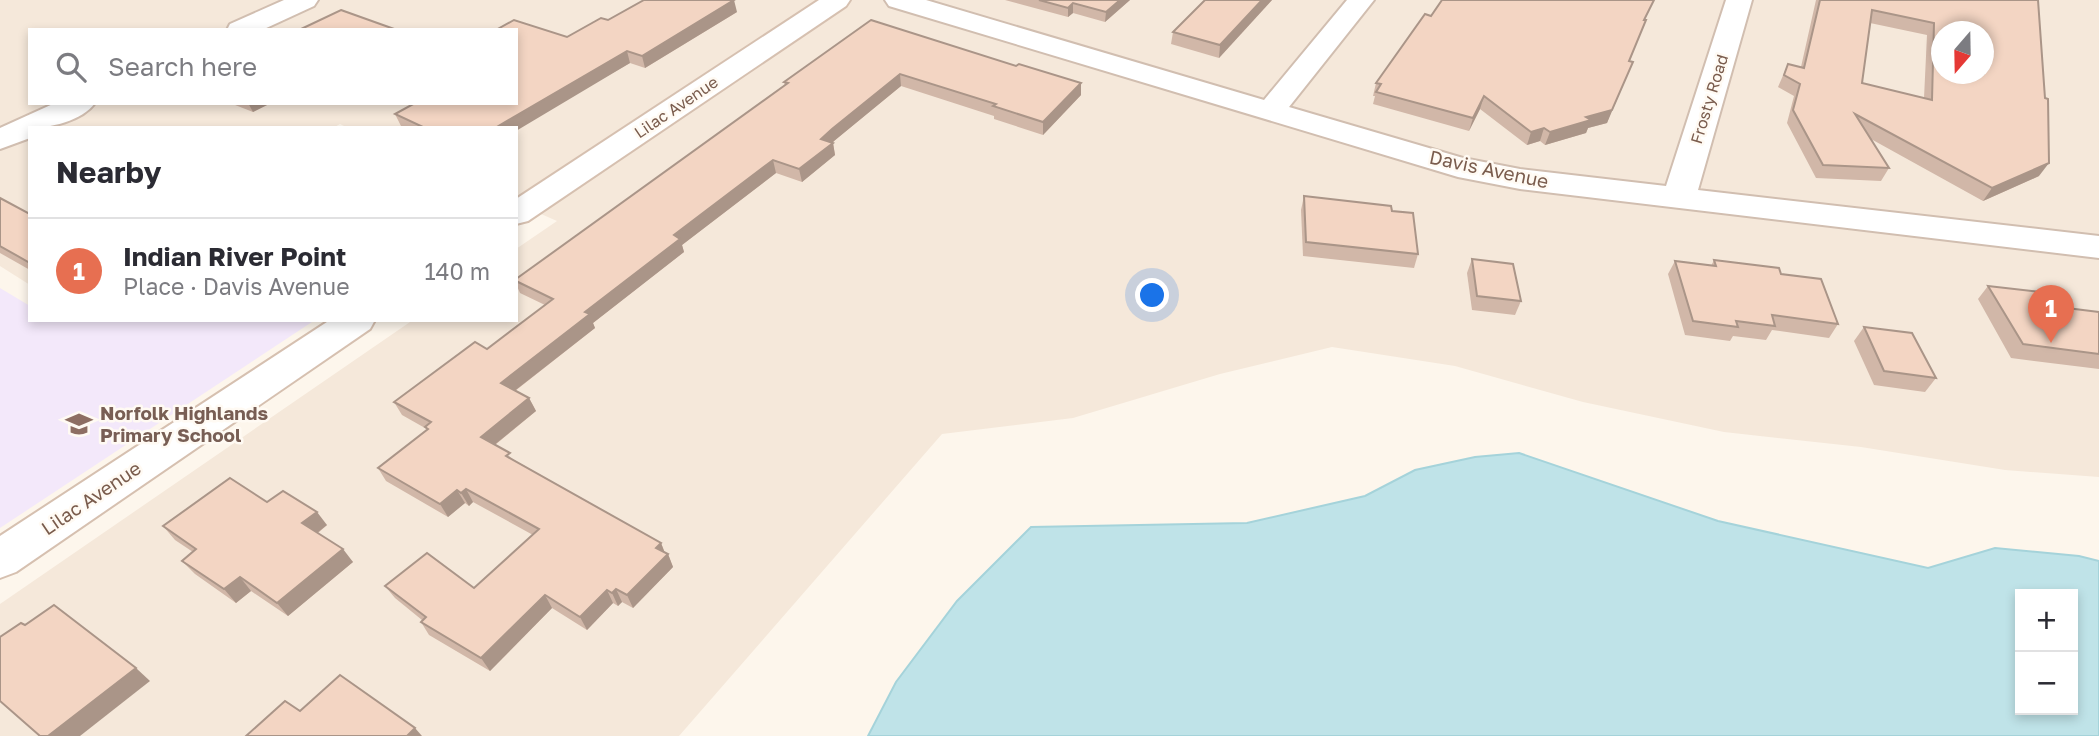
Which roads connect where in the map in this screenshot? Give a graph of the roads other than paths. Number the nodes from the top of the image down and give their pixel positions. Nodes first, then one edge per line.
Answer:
1 (305, 0) edge
2 (837, 0) edge
3 (898, 0) edge
4 (1361, 0) edge
5 (1739, 0) edge
6 (244, 28) edge
7 (75, 105) edge
8 (1272, 110) junction
9 (30, 126) edge
10 (28, 127) edge
11 (0, 140) edge
12 (1678, 198) junction
13 (518, 213) edge
14 (2099, 247) edge
15 (354, 322) edge
16 (0, 559) edge

1 - 6 street
2 - 13 street, Lilac Avenue
3 - 8 street, Davis Avenue
4 - 8 street
5 - 12 street, Frosty Road
7 - 9 street
8 - 12 street, Davis Avenue
10 - 11 street
12 - 14 street, Davis Avenue
15 - 16 street, Lilac Avenue

